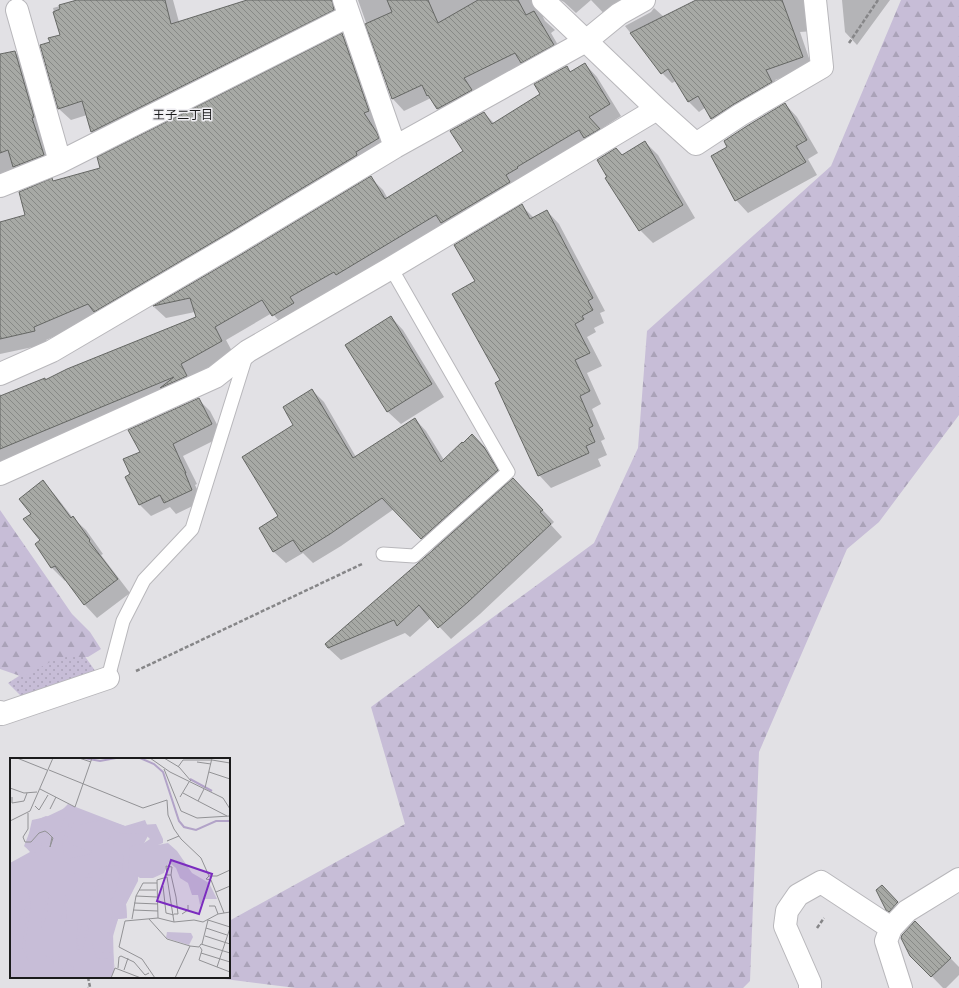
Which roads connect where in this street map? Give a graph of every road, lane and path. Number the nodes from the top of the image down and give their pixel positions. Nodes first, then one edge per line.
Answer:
1 (543, 0) edge
2 (644, 0) edge
3 (815, 0) edge
4 (878, 0) edge
5 (347, 8) edge
6 (15, 9) edge
7 (586, 41) junction
8 (820, 52) junction
9 (657, 109) junction
10 (395, 147) junction
11 (60, 162) junction
12 (0, 186) edge
13 (391, 268) junction
14 (248, 351) junction
15 (0, 374) edge
16 (0, 474) edge
17 (383, 554) joint
18 (108, 678) junction
19 (0, 712) edge
20 (959, 879) edge
21 (842, 895) junction
22 (891, 928) junction
23 (797, 954) junction
24 (88, 978) edge
25 (88, 988) edge
26 (810, 988) edge
27 (901, 988) edge

1 - 7 street
2 - 7 street
3 - 8 street
4 - 8 path
5 - 10 street
5 - 11 street
6 - 11 street
7 - 9 street
7 - 10 street
8 - 9 street
9 - 13 street
10 - 15 street
11 - 12 street
13 - 14 street
13 - 17 lane
14 - 16 street
14 - 18 lane
17 - 18 path
18 - 19 street
20 - 22 street
21 - 22 street
21 - 23 path
21 - 23 street
22 - 27 street
23 - 26 street
24 - 25 path

